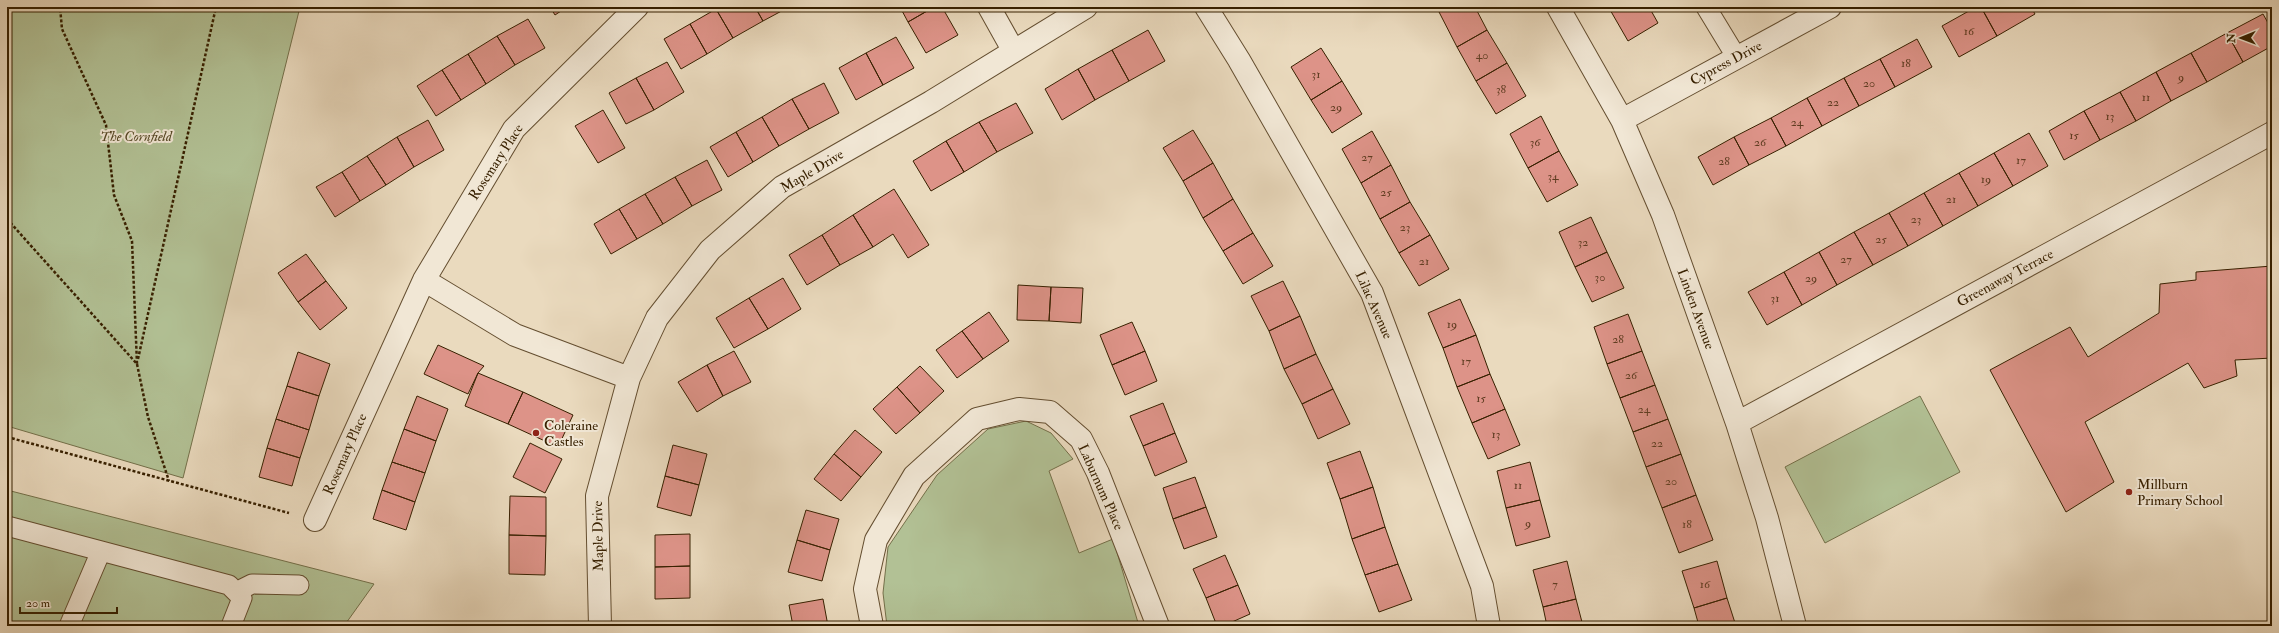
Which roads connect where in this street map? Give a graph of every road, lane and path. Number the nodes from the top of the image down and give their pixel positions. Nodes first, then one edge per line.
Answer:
1 (60, 7) edge
2 (216, 7) edge
3 (637, 7) edge
4 (990, 7) edge
5 (1086, 7) edge
6 (1206, 7) edge
7 (1558, 7) edge
8 (1706, 7) edge
9 (1830, 7) edge
10 (1013, 50) junction
11 (1737, 58) junction
12 (1622, 120) junction
13 (2272, 133) edge
14 (7, 219) edge
15 (424, 280) junction
16 (137, 364) junction
17 (629, 378) junction
18 (1737, 423) junction
19 (7, 437) edge
20 (169, 481) junction
21 (315, 520) joint
22 (9, 531) edge
23 (101, 551) junction
24 (299, 585) dead end
25 (236, 592) junction
26 (1485, 625) edge
27 (69, 626) edge
28 (231, 626) edge
29 (600, 626) edge
30 (872, 626) edge
31 (1158, 626) edge
32 (1795, 626) edge

1 - 16 path
2 - 16 path
3 - 15 street, Rosemary Place
4 - 10 street
5 - 10 street, Maple Drive
6 - 26 street, Lilac Avenue
7 - 12 street, Linden Avenue
8 - 11 lane
9 - 11 street, Cypress Drive
10 - 17 street, Maple Drive
11 - 12 street, Cypress Drive
12 - 18 street, Linden Avenue
13 - 18 street, Greenaway Terrace
14 - 16 path
15 - 17 street
15 - 21 street, Rosemary Place
16 - 20 path
17 - 29 street, Maple Drive
18 - 32 street, Linden Avenue
19 - 20 path
20 - 21 path
22 - 23 lane
23 - 25 lane
23 - 27 lane
24 - 25 lane
25 - 28 lane
30 - 31 street, Laburnum Place

